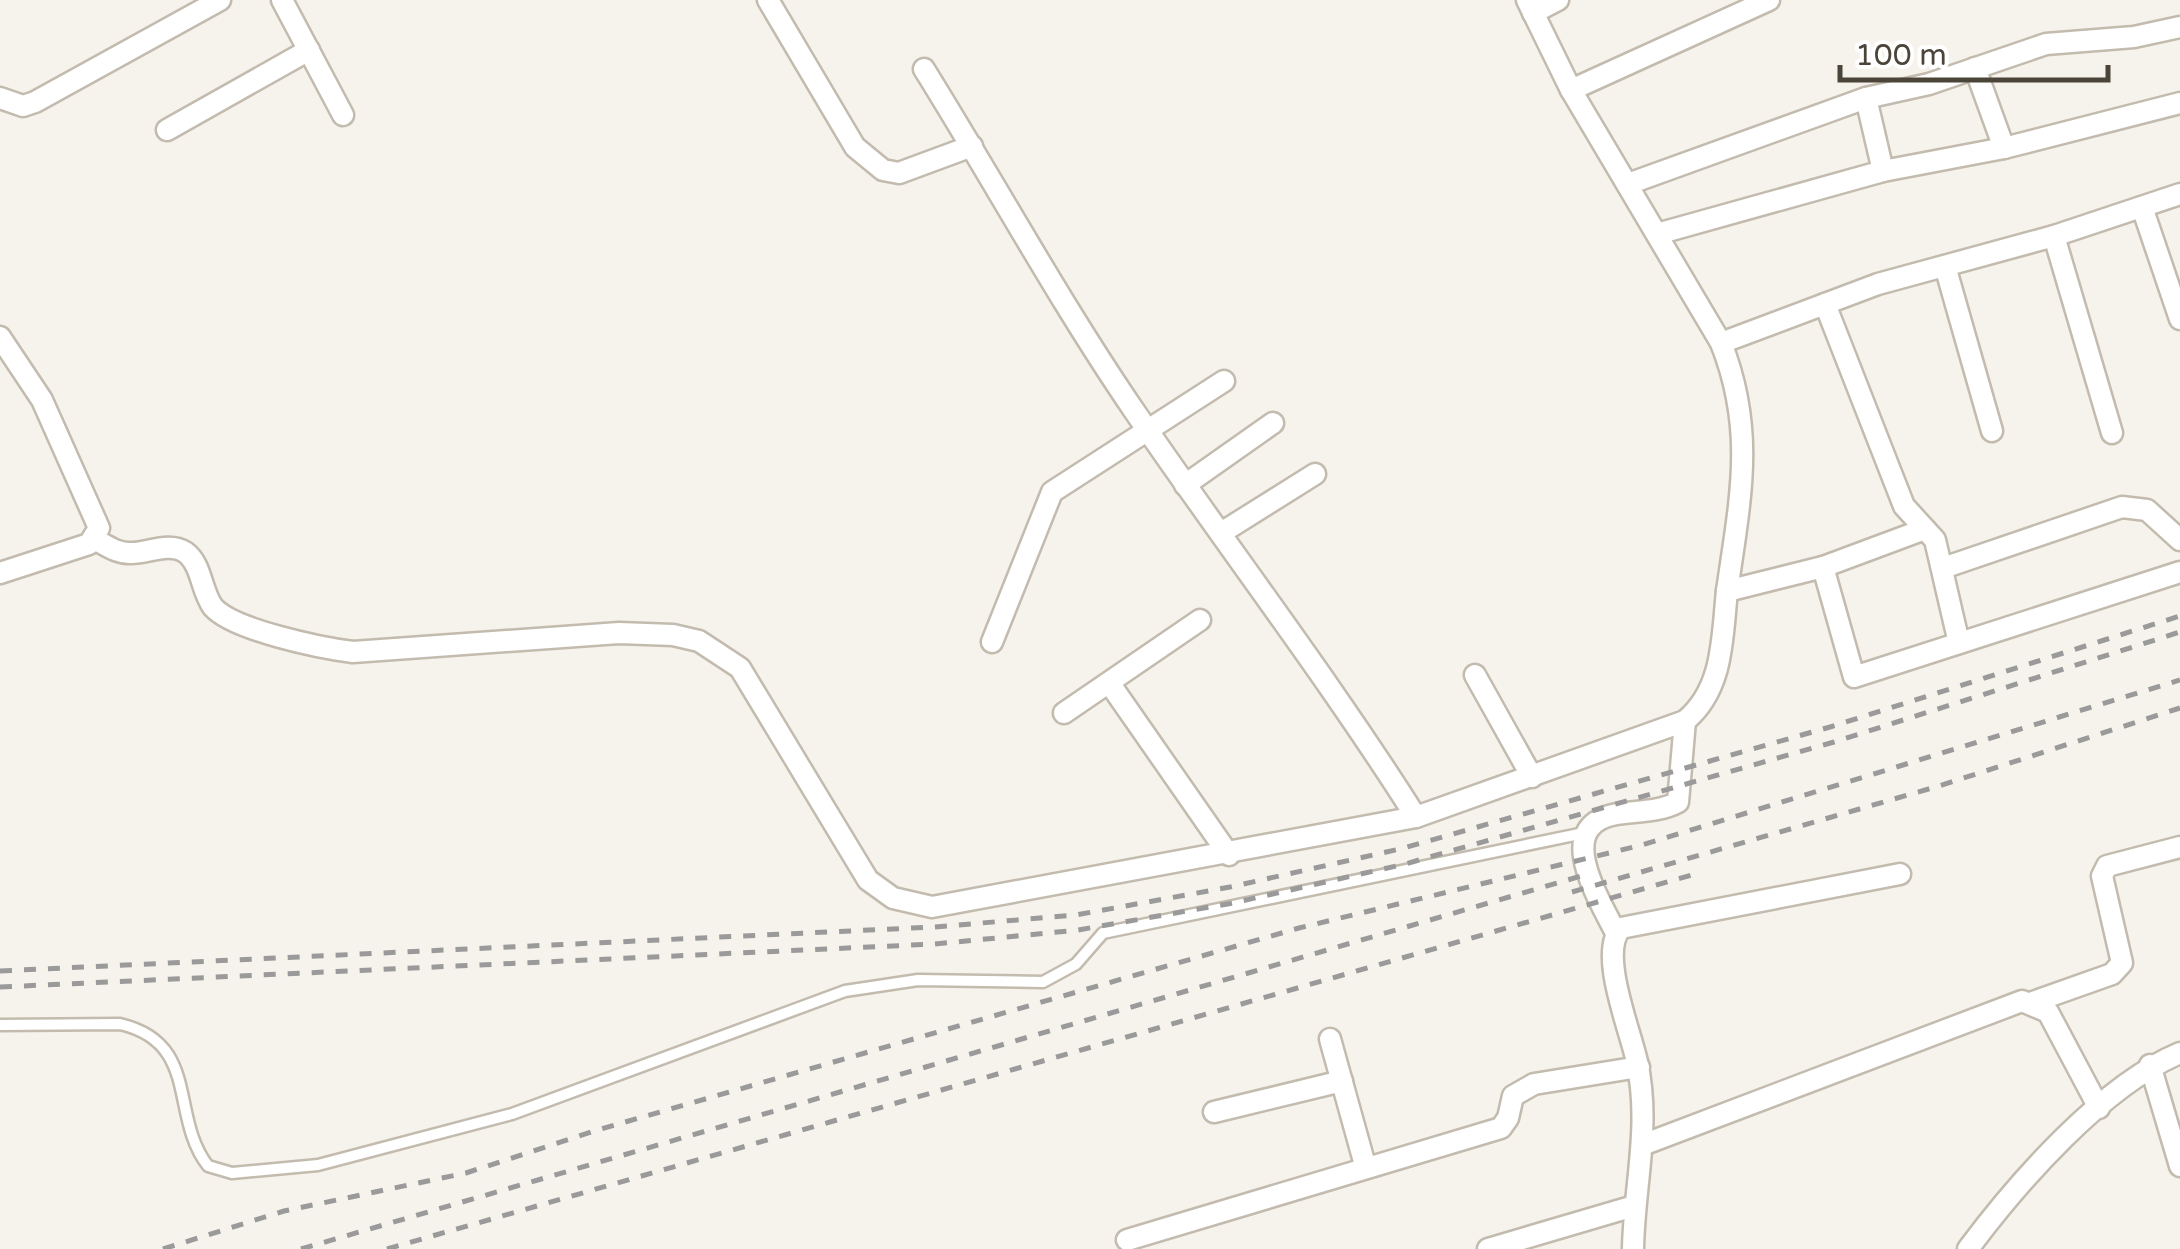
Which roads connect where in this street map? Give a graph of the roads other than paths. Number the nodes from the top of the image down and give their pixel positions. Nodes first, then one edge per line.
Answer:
1 (220, 0) edge
2 (282, 0) edge
3 (768, 0) edge
4 (1558, 0) edge
5 (1769, 0) edge
6 (1530, 6) edge
7 (2180, 27) edge
8 (308, 50) junction
9 (1976, 68) junction
10 (924, 70) dead end
11 (1571, 90) junction
12 (0, 98) edge
13 (1866, 98) junction
14 (2180, 103) edge
15 (343, 115) dead end
16 (167, 130) dead end
17 (972, 146) junction
18 (2004, 148) junction
19 (1883, 171) junction
20 (1628, 184) junction
21 (2180, 194) edge
22 (2142, 206) junction
23 (1657, 234) junction
24 (2054, 236) junction
25 (1945, 266) junction
26 (1825, 304) junction
27 (2180, 319) edge
28 (0, 337) edge
29 (1721, 343) junction
30 (1224, 381) dead end
31 (1273, 423) dead end
32 (1992, 431) dead end
33 (1149, 432) junction
34 (2112, 433) dead end
35 (1315, 474) dead end
36 (1185, 486) junction
37 (1925, 528) junction
38 (1221, 533) junction
39 (96, 540) junction
40 (2180, 540) edge
41 (1823, 567) junction
42 (1942, 568) junction
43 (2180, 572) edge
44 (0, 573) edge
45 (1726, 591) junction
46 (1200, 620) dead end
47 (992, 642) dead end
48 (1958, 643) junction
49 (1475, 675) dead end
50 (1110, 684) junction
51 (1064, 713) dead end
52 (1685, 721) junction
53 (1532, 777) junction
54 (1416, 817) junction
55 (1584, 834) junction
56 (2180, 847) edge
57 (1229, 855) junction
58 (1900, 874) dead end
59 (1616, 933) junction
60 (2033, 1002) junction
61 (0, 1025) edge
62 (1330, 1039) dead end
63 (2180, 1053) edge
64 (2150, 1066) junction
65 (1638, 1067) junction
66 (1342, 1081) junction
67 (2100, 1108) junction
68 (1214, 1112) dead end
69 (1645, 1144) junction
70 (1365, 1165) junction
71 (2180, 1166) edge
72 (1634, 1206) junction
73 (1128, 1240) dead end
74 (1488, 1249) edge
75 (1633, 1249) edge
76 (1968, 1249) edge

1 - 12 street
2 - 8 street
3 - 17 street
4 - 6 street
5 - 11 street
6 - 11 street
7 - 9 street
8 - 15 street
8 - 16 street
9 - 13 street
9 - 18 street
10 - 17 street
11 - 20 street
13 - 19 street
13 - 20 street
14 - 18 street
17 - 33 street
18 - 19 street
19 - 23 street
20 - 23 street
21 - 22 street
22 - 24 street
22 - 27 street
23 - 29 street
24 - 25 street
24 - 34 street
25 - 26 street
25 - 32 street
26 - 29 street
26 - 37 street
28 - 39 street
29 - 45 street
30 - 33 street
31 - 36 street
33 - 36 street
33 - 47 street
35 - 38 street
36 - 38 street
37 - 41 street
37 - 42 street
38 - 54 street
39 - 44 street
39 - 57 street
40 - 42 street
41 - 45 street
41 - 48 street
42 - 48 street
43 - 48 street
45 - 52 street
46 - 50 street
49 - 53 street
50 - 51 street
50 - 57 street
52 - 53 street
52 - 55 street
53 - 54 street
54 - 57 street
55 - 59 street
55 - 61 lane
56 - 60 street
58 - 59 street
59 - 65 street
60 - 67 street
60 - 69 street
62 - 66 street
63 - 64 street
64 - 67 street
64 - 71 street
65 - 69 street
65 - 70 street
66 - 68 street
66 - 70 street
67 - 76 street
69 - 72 street
70 - 73 street
72 - 74 street
72 - 75 street

